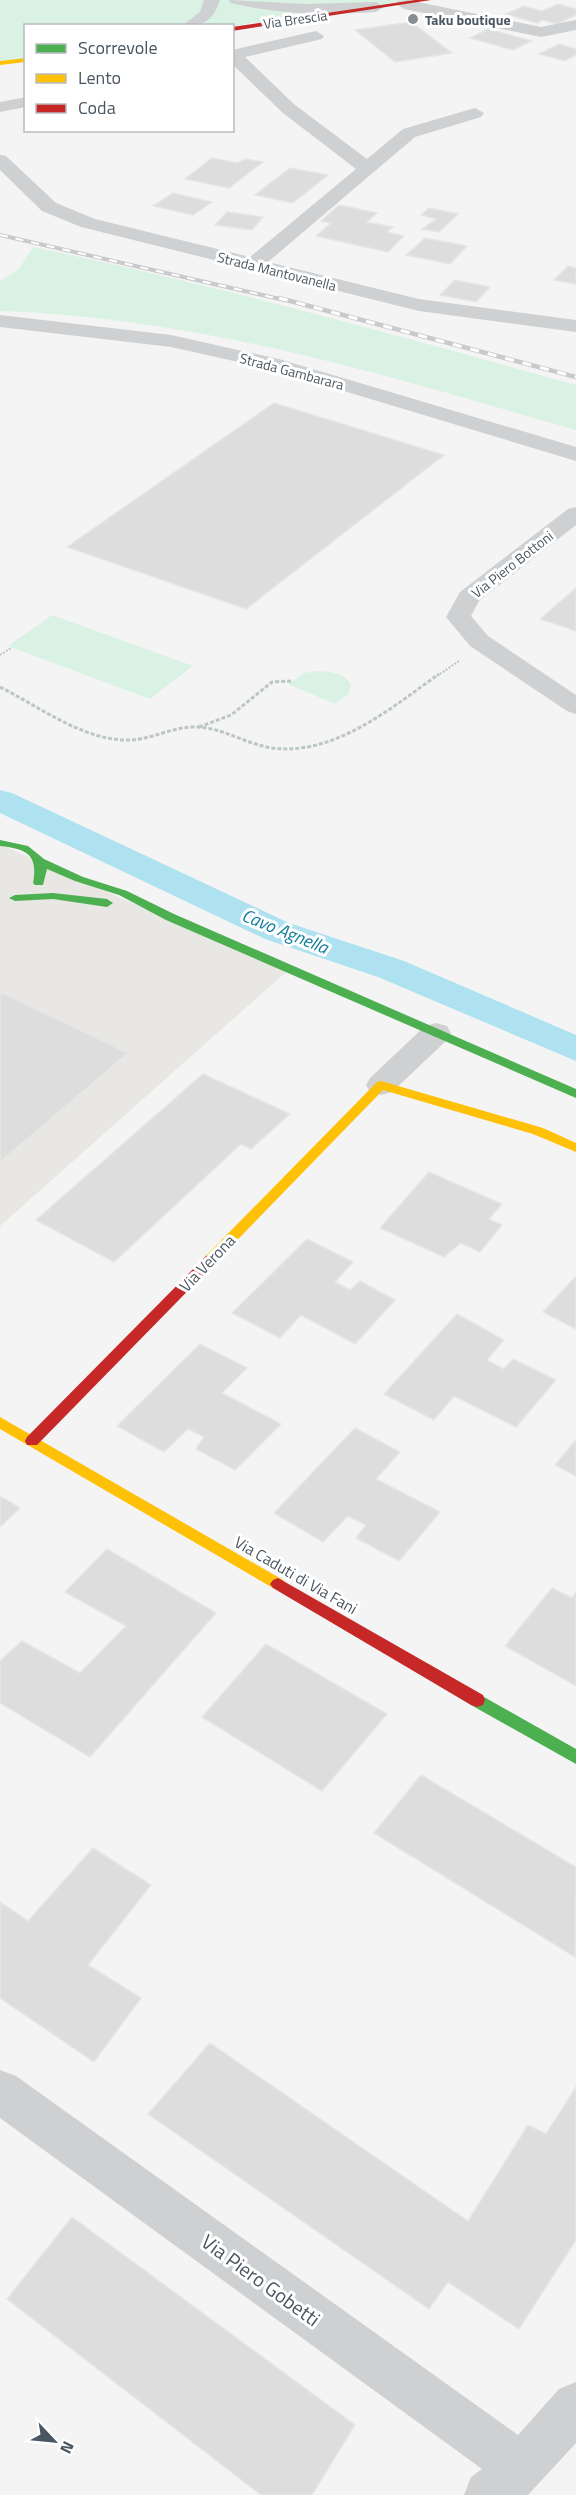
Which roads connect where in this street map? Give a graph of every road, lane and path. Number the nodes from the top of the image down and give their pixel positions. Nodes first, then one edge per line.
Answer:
1 (237, 0) edge
2 (428, 0) edge
3 (213, 1) edge
4 (405, 4) junction
5 (376, 7) junction
6 (193, 24) edge
7 (576, 25) edge
8 (245, 27) edge
9 (316, 36) dead end
10 (234, 55) edge
11 (234, 56) edge
12 (24, 60) edge
13 (0, 63) edge
14 (24, 102) edge
15 (0, 106) edge
16 (475, 113) dead end
17 (0, 160) edge
18 (368, 169) junction
19 (254, 265) junction
20 (0, 321) edge
21 (576, 326) edge
22 (576, 454) edge
23 (576, 514) edge
24 (487, 647) junction
25 (11, 648) dead end
26 (0, 656) edge
27 (291, 681) dead end
28 (0, 687) edge
29 (576, 706) edge
30 (198, 727) junction
31 (0, 843) edge
32 (42, 862) junction
33 (15, 898) junction
34 (0, 902) edge
35 (170, 917) junction
36 (436, 1033) junction
37 (381, 1084) junction
38 (576, 1094) edge
39 (576, 1148) edge
40 (0, 1422) edge
41 (32, 1441) junction
42 (576, 1757) edge
43 (0, 2091) edge
44 (576, 2406) edge
45 (506, 2482) edge

1 - 5 street
1 - 8 street
2 - 4 main road, Via Brescia
3 - 6 street
3 - 8 street
4 - 5 main road, Via Brescia
4 - 7 street
5 - 8 main road, Via Brescia
9 - 10 street
11 - 18 street
12 - 13 main road
14 - 15 street
16 - 18 street
17 - 19 street, Strada Mantovanella
18 - 19 street
19 - 21 street, Strada Mantovanella
20 - 22 street, Strada Gambarara
23 - 24 street, Via Piero Bottoni
24 - 29 street, Via Piero Bottoni
24 - 30 path
25 - 26 path
27 - 30 path
28 - 30 path
31 - 32 main road
32 - 33 main road
32 - 35 main road
33 - 34 main road
33 - 35 main road
35 - 36 main road
36 - 37 street, Via Verona
36 - 38 main road
37 - 39 main road
37 - 41 main road, Via Verona
40 - 41 main road, Via Caduti di Via Fani
41 - 42 main road, Via Caduti di Via Fani
43 - 45 street, Via Piero Gobetti
44 - 45 street

